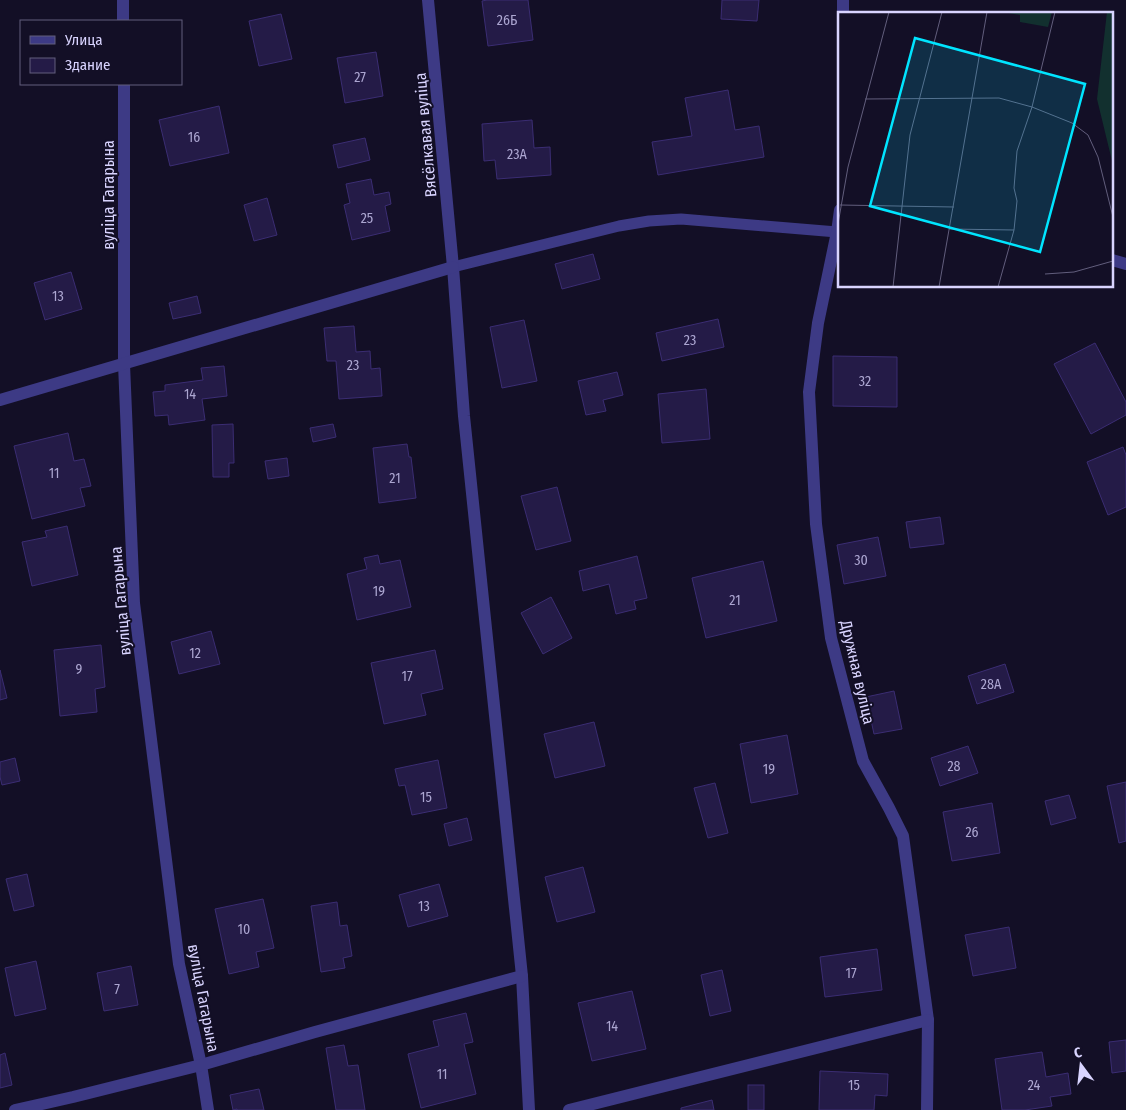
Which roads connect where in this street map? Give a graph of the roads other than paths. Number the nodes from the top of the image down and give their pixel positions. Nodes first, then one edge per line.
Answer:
1 (123, 0) edge
2 (428, 0) edge
3 (123, 20) edge
4 (124, 85) edge
5 (838, 232) edge
6 (453, 267) junction
7 (124, 364) junction
8 (0, 400) edge
9 (522, 976) junction
10 (928, 1020) junction
11 (201, 1065) junction
12 (15, 1110) edge
13 (208, 1110) edge
14 (529, 1110) edge
15 (569, 1110) edge
16 (927, 1110) edge

1 - 3 street
2 - 6 street, Вясёлкавая вуліца
4 - 7 street, вуліца Гагарына
5 - 6 lane
5 - 10 street, Дружная вуліца
6 - 7 street
6 - 9 street, Вясёлкавая вуліца
7 - 8 street
7 - 11 street, вуліца Гагарына
9 - 11 street
9 - 14 street, Вясёлкавая вуліца
10 - 15 street
10 - 16 street, Дружная вуліца
11 - 12 street
11 - 13 street, вуліца Гагарына

